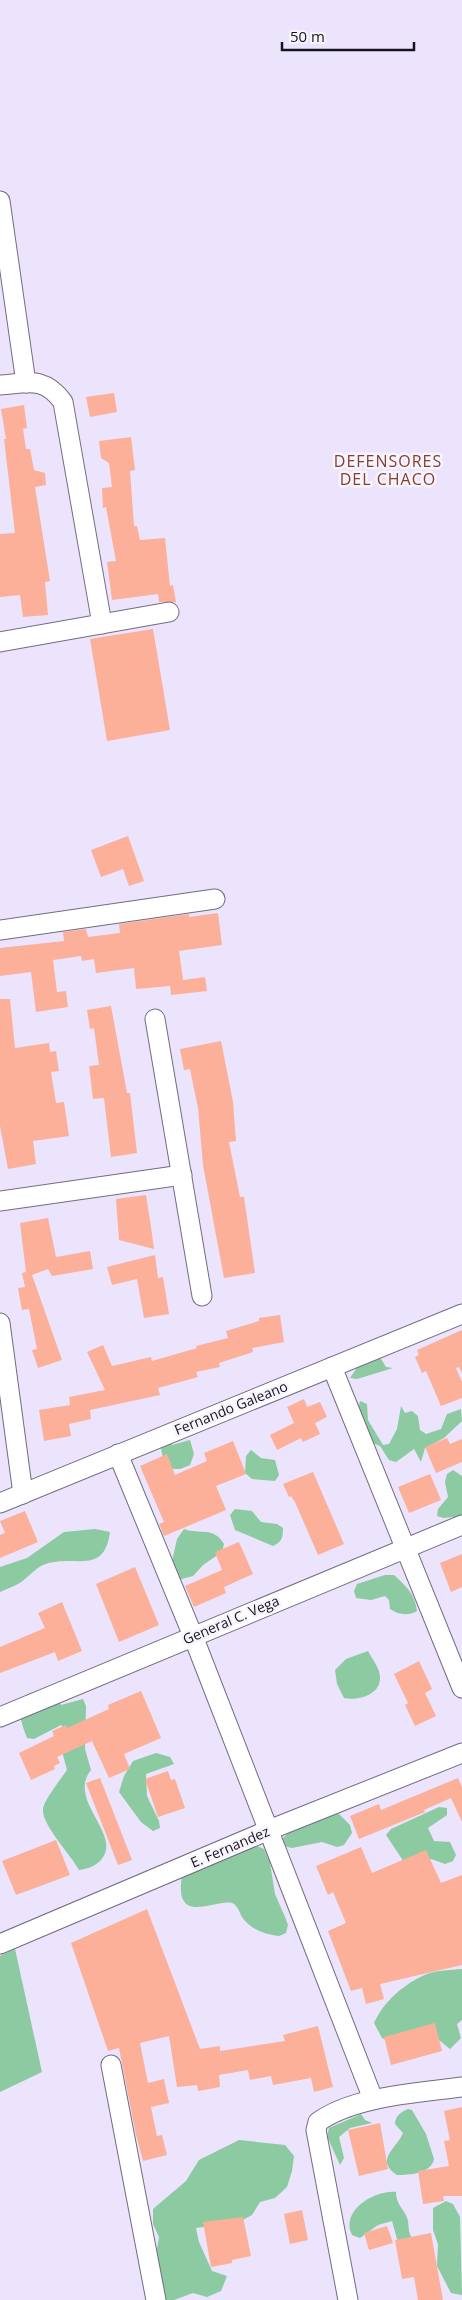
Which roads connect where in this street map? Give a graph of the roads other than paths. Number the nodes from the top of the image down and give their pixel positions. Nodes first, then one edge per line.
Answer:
1 (0, 201) edge
2 (26, 383) junction
3 (0, 386) edge
4 (169, 612) dead end
5 (102, 624) junction
6 (0, 642) edge
7 (215, 899) dead end
8 (0, 930) edge
9 (155, 1019) dead end
10 (182, 1175) junction
11 (0, 1201) edge
12 (202, 1296) dead end
13 (462, 1314) edge
14 (0, 1323) edge
15 (332, 1367) junction
16 (118, 1454) junction
17 (23, 1494) junction
18 (0, 1503) edge
19 (462, 1525) edge
20 (406, 1547) junction
21 (193, 1636) junction
22 (462, 1688) edge
23 (0, 1717) edge
24 (462, 1753) edge
25 (269, 1830) junction
26 (0, 1944) edge
27 (111, 2066) dead end
28 (462, 2087) edge
29 (373, 2099) junction
30 (156, 2300) edge
31 (348, 2300) edge

1 - 2 street
2 - 3 street
2 - 5 street
4 - 5 street
5 - 6 street
7 - 8 street
9 - 10 street
10 - 11 street
10 - 12 street
13 - 15 street, Fernando Galeano
14 - 17 street
15 - 16 street, Fernando Galeano
15 - 20 street
16 - 17 street, Fernando Galeano
16 - 21 street
17 - 18 street, Fernando Galeano
19 - 20 street, General C. Vega
20 - 21 street, General C. Vega
20 - 22 street
21 - 23 street, General C. Vega
21 - 25 street
24 - 25 street, E. Fernandez
25 - 26 street, E. Fernandez
25 - 29 street
27 - 30 street
28 - 29 street
29 - 31 street

